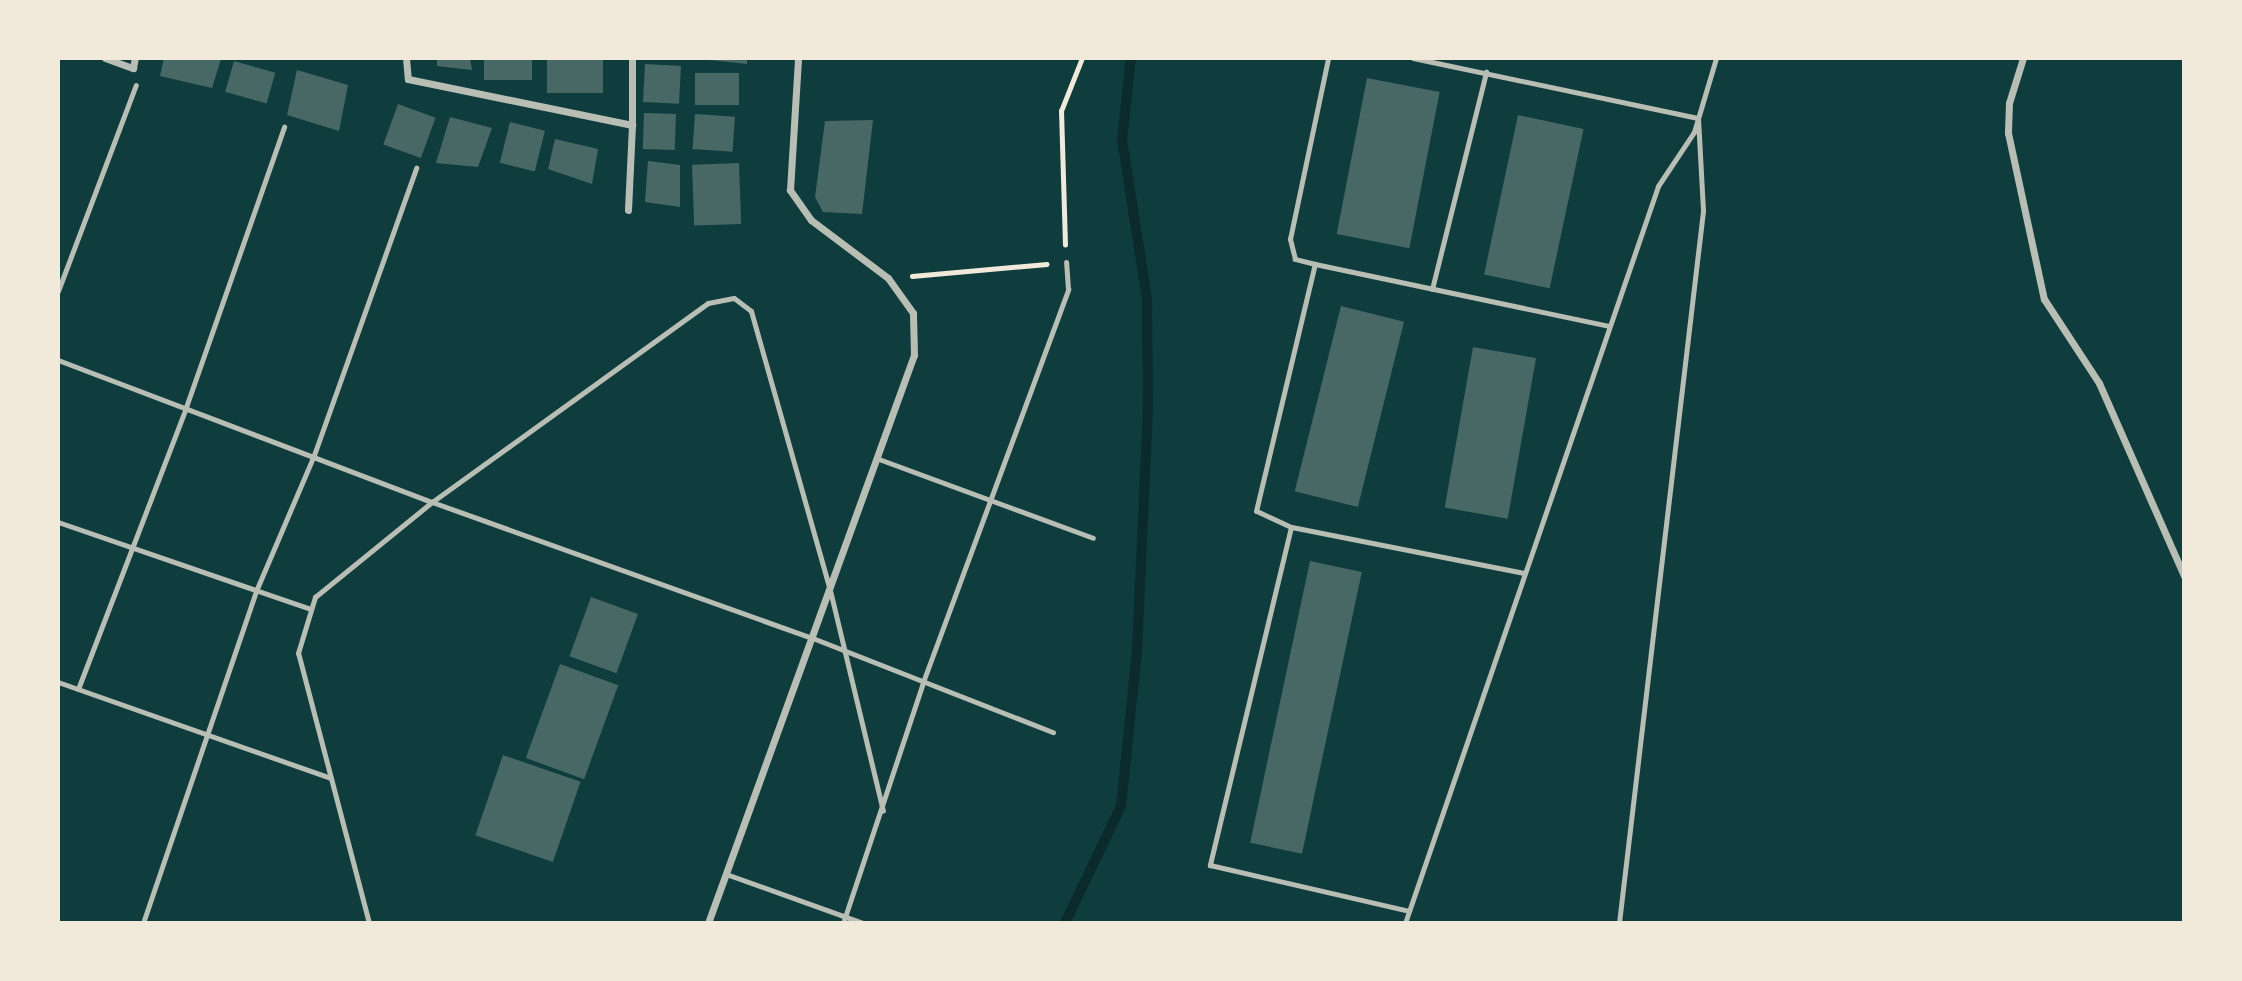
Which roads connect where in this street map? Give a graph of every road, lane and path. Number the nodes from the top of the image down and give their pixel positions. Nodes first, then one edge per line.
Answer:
1 (105, 58) edge
2 (135, 58) edge
3 (405, 58) edge
4 (632, 58) edge
5 (798, 58) edge
6 (1082, 58) edge
7 (1328, 58) edge
8 (1413, 58) edge
9 (1716, 58) edge
10 (2023, 58) edge
11 (1486, 72) junction
12 (136, 85) dead end
13 (1698, 118) junction
14 (632, 125) junction
15 (284, 127) dead end
16 (415, 168) dead end
17 (628, 210) dead end
18 (1066, 262) junction
19 (1315, 264) junction
20 (888, 278) junction
21 (1432, 289) junction
22 (58, 291) edge
23 (1609, 326) junction
24 (58, 360) edge
25 (186, 407) junction
26 (314, 454) junction
27 (876, 458) junction
28 (993, 499) junction
29 (432, 502) junction
30 (58, 522) edge
31 (1291, 527) junction
32 (1093, 538) dead end
33 (133, 548) junction
34 (1524, 573) junction
35 (2184, 576) edge
36 (829, 586) junction
37 (256, 591) junction
38 (310, 609) junction
39 (810, 637) junction
40 (846, 652) junction
41 (58, 682) edge
42 (923, 682) junction
43 (78, 689) junction
44 (1053, 732) dead end
45 (206, 737) junction
46 (330, 778) junction
47 (883, 811) junction
48 (726, 874) junction
49 (1409, 911) junction
50 (844, 920) edge
51 (143, 923) edge
52 (369, 923) edge
53 (708, 923) edge
54 (863, 923) edge
55 (1405, 923) edge
56 (1619, 923) edge

1 - 2 street
3 - 14 street
4 - 14 street
5 - 20 street
6 - 18 path
7 - 19 lane
8 - 11 lane
9 - 13 lane
10 - 35 street
11 - 13 lane
11 - 21 lane
12 - 22 lane
13 - 23 lane
13 - 56 lane
14 - 17 street
15 - 25 lane
16 - 26 lane
18 - 20 path
18 - 28 lane
19 - 21 lane
19 - 31 lane
20 - 27 street
21 - 23 lane
23 - 34 lane
24 - 25 lane
25 - 26 lane
25 - 33 lane
26 - 29 lane
26 - 37 lane
27 - 28 lane
27 - 36 street
28 - 32 lane
28 - 42 lane
29 - 36 lane
29 - 38 lane
29 - 39 lane
30 - 33 lane
31 - 34 lane
31 - 49 lane
33 - 37 lane
33 - 43 lane
34 - 49 lane
36 - 39 street
36 - 40 lane
37 - 38 lane
37 - 45 lane
38 - 46 lane
39 - 40 lane
39 - 48 street
40 - 42 lane
40 - 47 lane
41 - 43 lane
42 - 44 lane
42 - 47 lane
43 - 45 lane
45 - 46 lane
45 - 51 lane
46 - 52 lane
47 - 50 lane
48 - 50 lane
48 - 53 street
49 - 55 lane
50 - 54 lane

